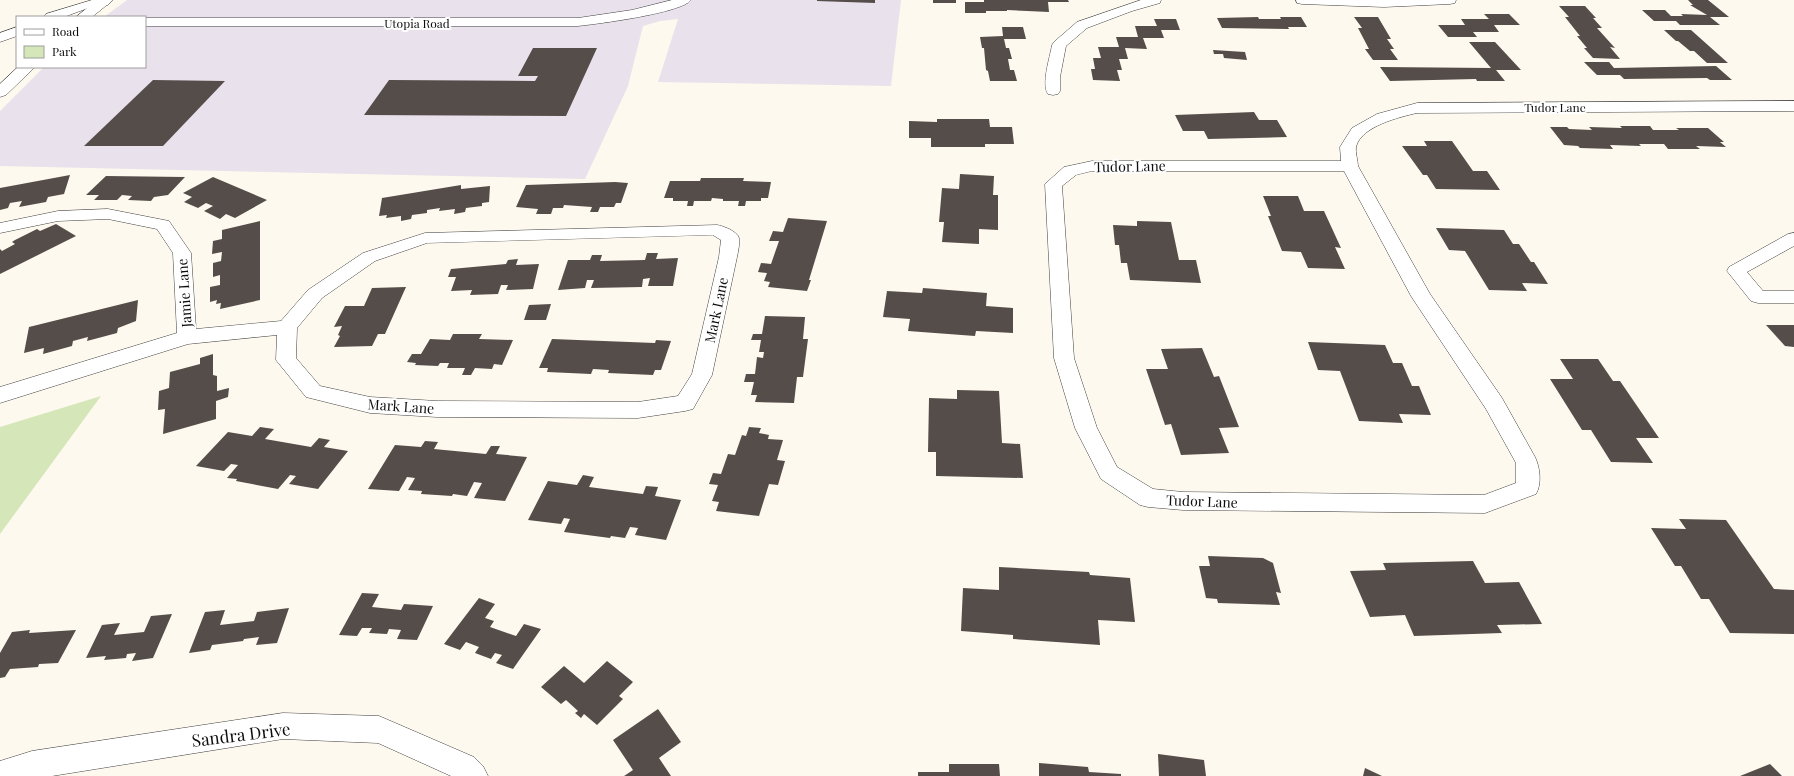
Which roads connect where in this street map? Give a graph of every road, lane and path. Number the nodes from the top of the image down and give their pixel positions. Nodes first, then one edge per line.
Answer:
1 (685, 0) edge
2 (1154, 0) edge
3 (1302, 0) edge
4 (1450, 0) edge
5 (104, 1) edge
6 (54, 16) edge
7 (84, 16) edge
8 (146, 22) edge
9 (16, 31) edge
10 (0, 38) edge
11 (26, 68) edge
12 (1053, 91) dead end
13 (0, 92) edge
14 (1794, 106) edge
15 (1350, 166) junction
16 (0, 228) edge
17 (1794, 238) edge
18 (1794, 297) edge
19 (287, 327) junction
20 (187, 337) junction
21 (0, 395) edge
22 (0, 775) edge
23 (473, 776) edge

1 - 8 street, Utopia Road
2 - 12 street
3 - 4 street
5 - 6 street
5 - 7 street
9 - 10 street
11 - 13 street
14 - 15 street, Tudor Lane
15 - 15 street, Tudor Lane
16 - 20 street, Jamie Lane
17 - 18 street
19 - 19 street, Mark Lane
19 - 20 street
20 - 21 street, Jamie Lane
22 - 23 street, Sandra Drive

